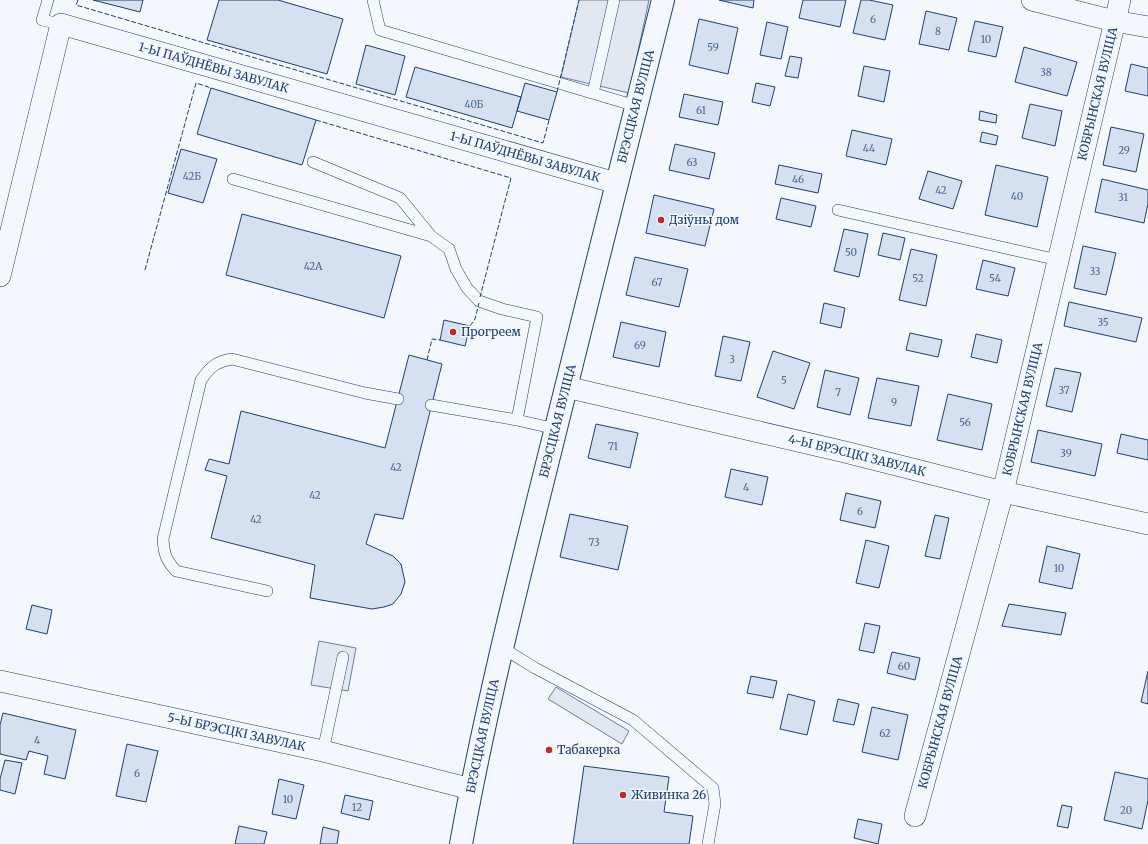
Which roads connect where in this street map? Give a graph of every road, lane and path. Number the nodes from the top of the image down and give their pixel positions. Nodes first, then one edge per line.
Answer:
1 (48, 0) edge
2 (373, 0) edge
3 (614, 0) edge
4 (663, 0) edge
5 (1032, 0) edge
6 (1120, 0) edge
7 (1114, 21) junction
8 (61, 24) junction
9 (1148, 27) edge
10 (593, 93) junction
11 (636, 106) junction
12 (313, 162) dead end
13 (234, 178) dead end
14 (616, 183) junction
15 (838, 210) dead end
16 (432, 236) junction
17 (1058, 260) junction
18 (0, 276) edge
19 (566, 387) junction
20 (398, 399) dead end
21 (431, 405) dead end
22 (517, 420) junction
23 (556, 429) junction
24 (1003, 492) junction
25 (1148, 524) edge
26 (268, 591) dead end
27 (501, 647) junction
28 (343, 657) dead end
29 (0, 681) edge
30 (323, 751) junction
31 (471, 789) junction
32 (915, 816) dead end
33 (461, 844) edge
34 (708, 844) edge

1 - 8 lane
2 - 10 lane
3 - 10 lane
4 - 11 street, БРЭСЦКАЯ ВУЛІЦА
5 - 7 street
6 - 7 street, КОБРЫНСКАЯ ВУЛІЦА
7 - 9 street
7 - 17 street, КОБРЫНСКАЯ ВУЛІЦА
8 - 14 street, 1-Ы ПАЎДНЁВЫ ЗАВУЛАК
8 - 18 street
10 - 11 lane
11 - 14 street, БРЭСЦКАЯ ВУЛІЦА
12 - 16 lane
13 - 16 lane
14 - 19 street, БРЭСЦКАЯ ВУЛІЦА
15 - 17 lane
16 - 22 lane
17 - 24 street, КОБРЫНСКАЯ ВУЛІЦА
19 - 23 street, БРЭСЦКАЯ ВУЛІЦА
19 - 24 street, 4-Ы БРЭСЦКІ ЗАВУЛАК
20 - 26 lane
21 - 22 lane
22 - 23 lane
23 - 27 street, БРЭСЦКАЯ ВУЛІЦА
24 - 25 street, 4-Ы БРЭСЦКІ ЗАВУЛАК
24 - 32 street, КОБРЫНСКАЯ ВУЛІЦА
27 - 31 street, БРЭСЦКАЯ ВУЛІЦА
27 - 34 lane
28 - 30 lane
29 - 30 street, 5-Ы БРЭСЦКІ ЗАВУЛАК
30 - 31 street, 5-Ы БРЭСЦКІ ЗАВУЛАК
31 - 33 street, БРЭСЦКАЯ ВУЛІЦА

